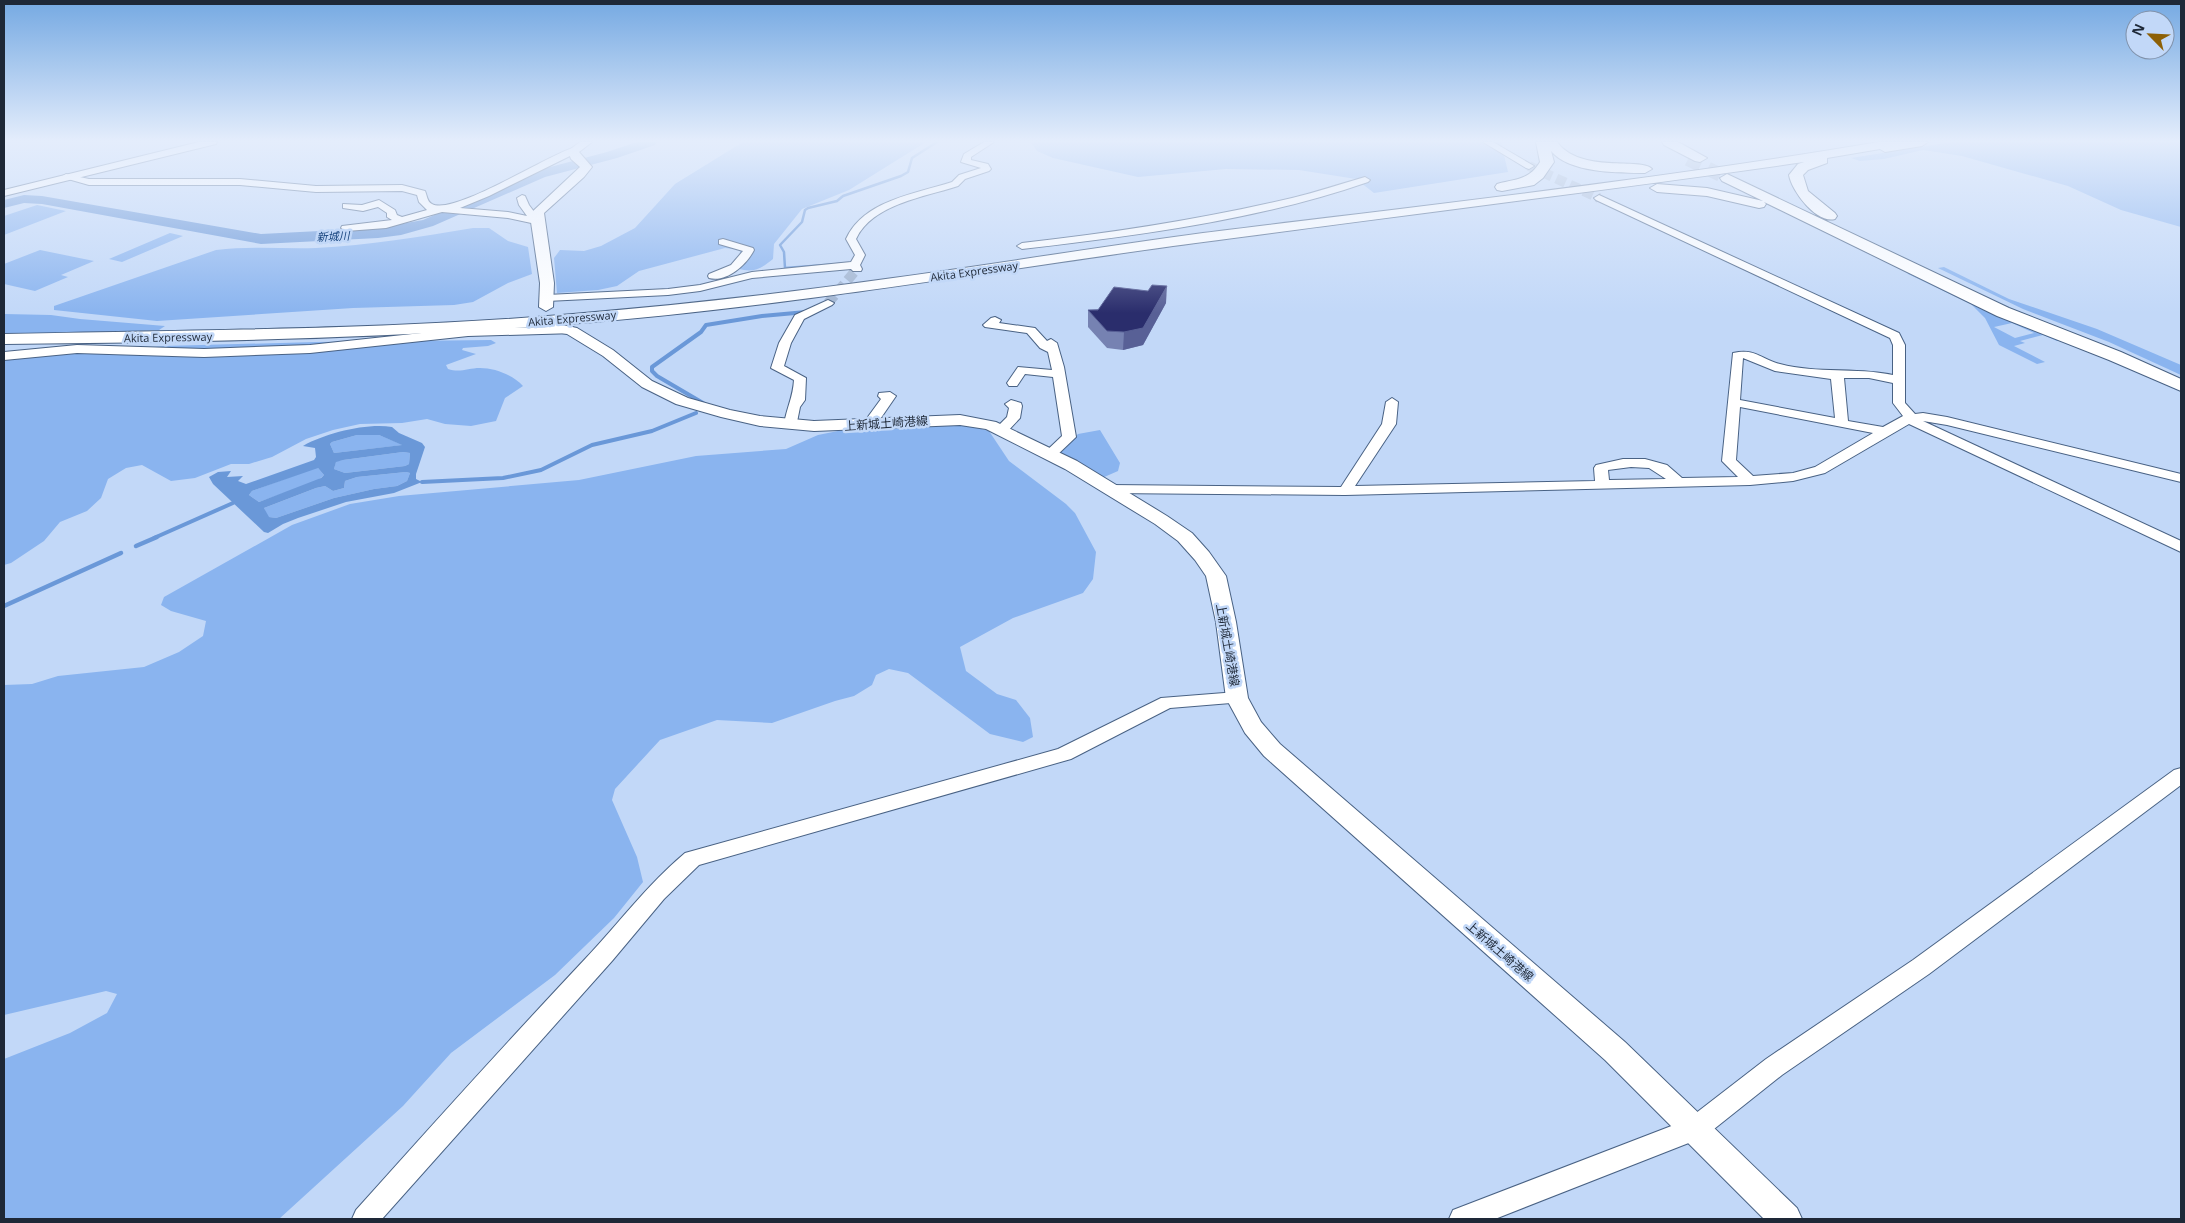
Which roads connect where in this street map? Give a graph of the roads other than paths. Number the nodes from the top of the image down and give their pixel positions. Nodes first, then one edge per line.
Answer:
1 (423, 199) edge
2 (473, 199) edge
3 (522, 199) edge
4 (553, 199) edge
5 (912, 199) edge
6 (1307, 199) edge
7 (1422, 199) edge
8 (1467, 199) edge
9 (1509, 199) edge
10 (1525, 199) edge
11 (1601, 199) tunnel mouth
12 (1739, 199) tunnel mouth
13 (1776, 199) edge
14 (1808, 199) edge
15 (1471, 205) junction
16 (346, 206) dead end
17 (448, 209) junction
18 (403, 221) junction
19 (536, 221) junction
20 (1249, 226) junction
21 (346, 228) dead end
22 (1844, 231) junction
23 (723, 242) dead end
24 (1022, 246) dead end
25 (856, 267) joint
26 (665, 292) junction
27 (828, 303) tunnel mouth
28 (547, 310) junction
29 (995, 320) dead end
30 (572, 331) junction
31 (4, 339) edge
32 (42, 339) junction
33 (4, 356) edge
34 (1059, 374) junction
35 (1837, 375) junction
36 (2181, 378) edge
37 (1898, 380) junction
38 (1012, 383) dead end
39 (2181, 386) edge
40 (884, 396) dead end
41 (1392, 402) dead end
42 (1733, 402) junction
43 (1011, 404) dead end
44 (1909, 418) junction
45 (1842, 423) junction
46 (791, 424) junction
47 (869, 424) junction
48 (1000, 430) junction
49 (1886, 432) junction
50 (1050, 454) junction
51 (2181, 478) edge
52 (1750, 481) junction
53 (1678, 482) junction
54 (1602, 484) junction
55 (1110, 489) junction
56 (1345, 491) junction
57 (2181, 547) edge
58 (1237, 698) junction
59 (2181, 775) edge
60 (1695, 1129) junction
61 (365, 1219) edge
62 (1462, 1219) edge
63 (1786, 1219) edge

1 - 17 street
2 - 17 street
3 - 19 street
4 - 19 main road
5 - 25 street
6 - 24 street
7 - 20 highway
8 - 20 highway, Akita Expressway
9 - 15 highway, Akita Expressway
10 - 15 highway
11 - 37 street
12 - 22 highway
13 - 22 highway
14 - 22 highway
15 - 32 highway, Akita Expressway
16 - 18 street
17 - 18 street
17 - 19 street
18 - 21 street
19 - 28 main road
20 - 32 highway, Akita Expressway
22 - 36 highway
22 - 39 highway
23 - 26 street
25 - 26 street
26 - 28 street
27 - 46 street
28 - 30 main road, 上新城土崎港線
29 - 34 street
30 - 33 street
30 - 46 main road, 上新城土崎港線
31 - 32 highway, Akita Expressway
34 - 38 street
34 - 50 street
35 - 37 street
35 - 42 street
35 - 45 street
37 - 44 street
40 - 47 street
41 - 56 street
42 - 45 street
42 - 52 street
43 - 48 street
44 - 49 street
44 - 51 street
44 - 57 street
45 - 49 street
46 - 47 main road, 上新城土崎港線
47 - 48 main road, 上新城土崎港線
48 - 50 main road, 上新城土崎港線
49 - 52 street
50 - 55 main road, 上新城土崎港線
52 - 53 street
53 - 54 street
53 - 54 street
54 - 56 street
55 - 56 street
55 - 58 main road, 上新城土崎港線
58 - 60 main road, 上新城土崎港線
58 - 61 street
59 - 60 street
60 - 62 street
60 - 63 main road, 上新城土崎港線

